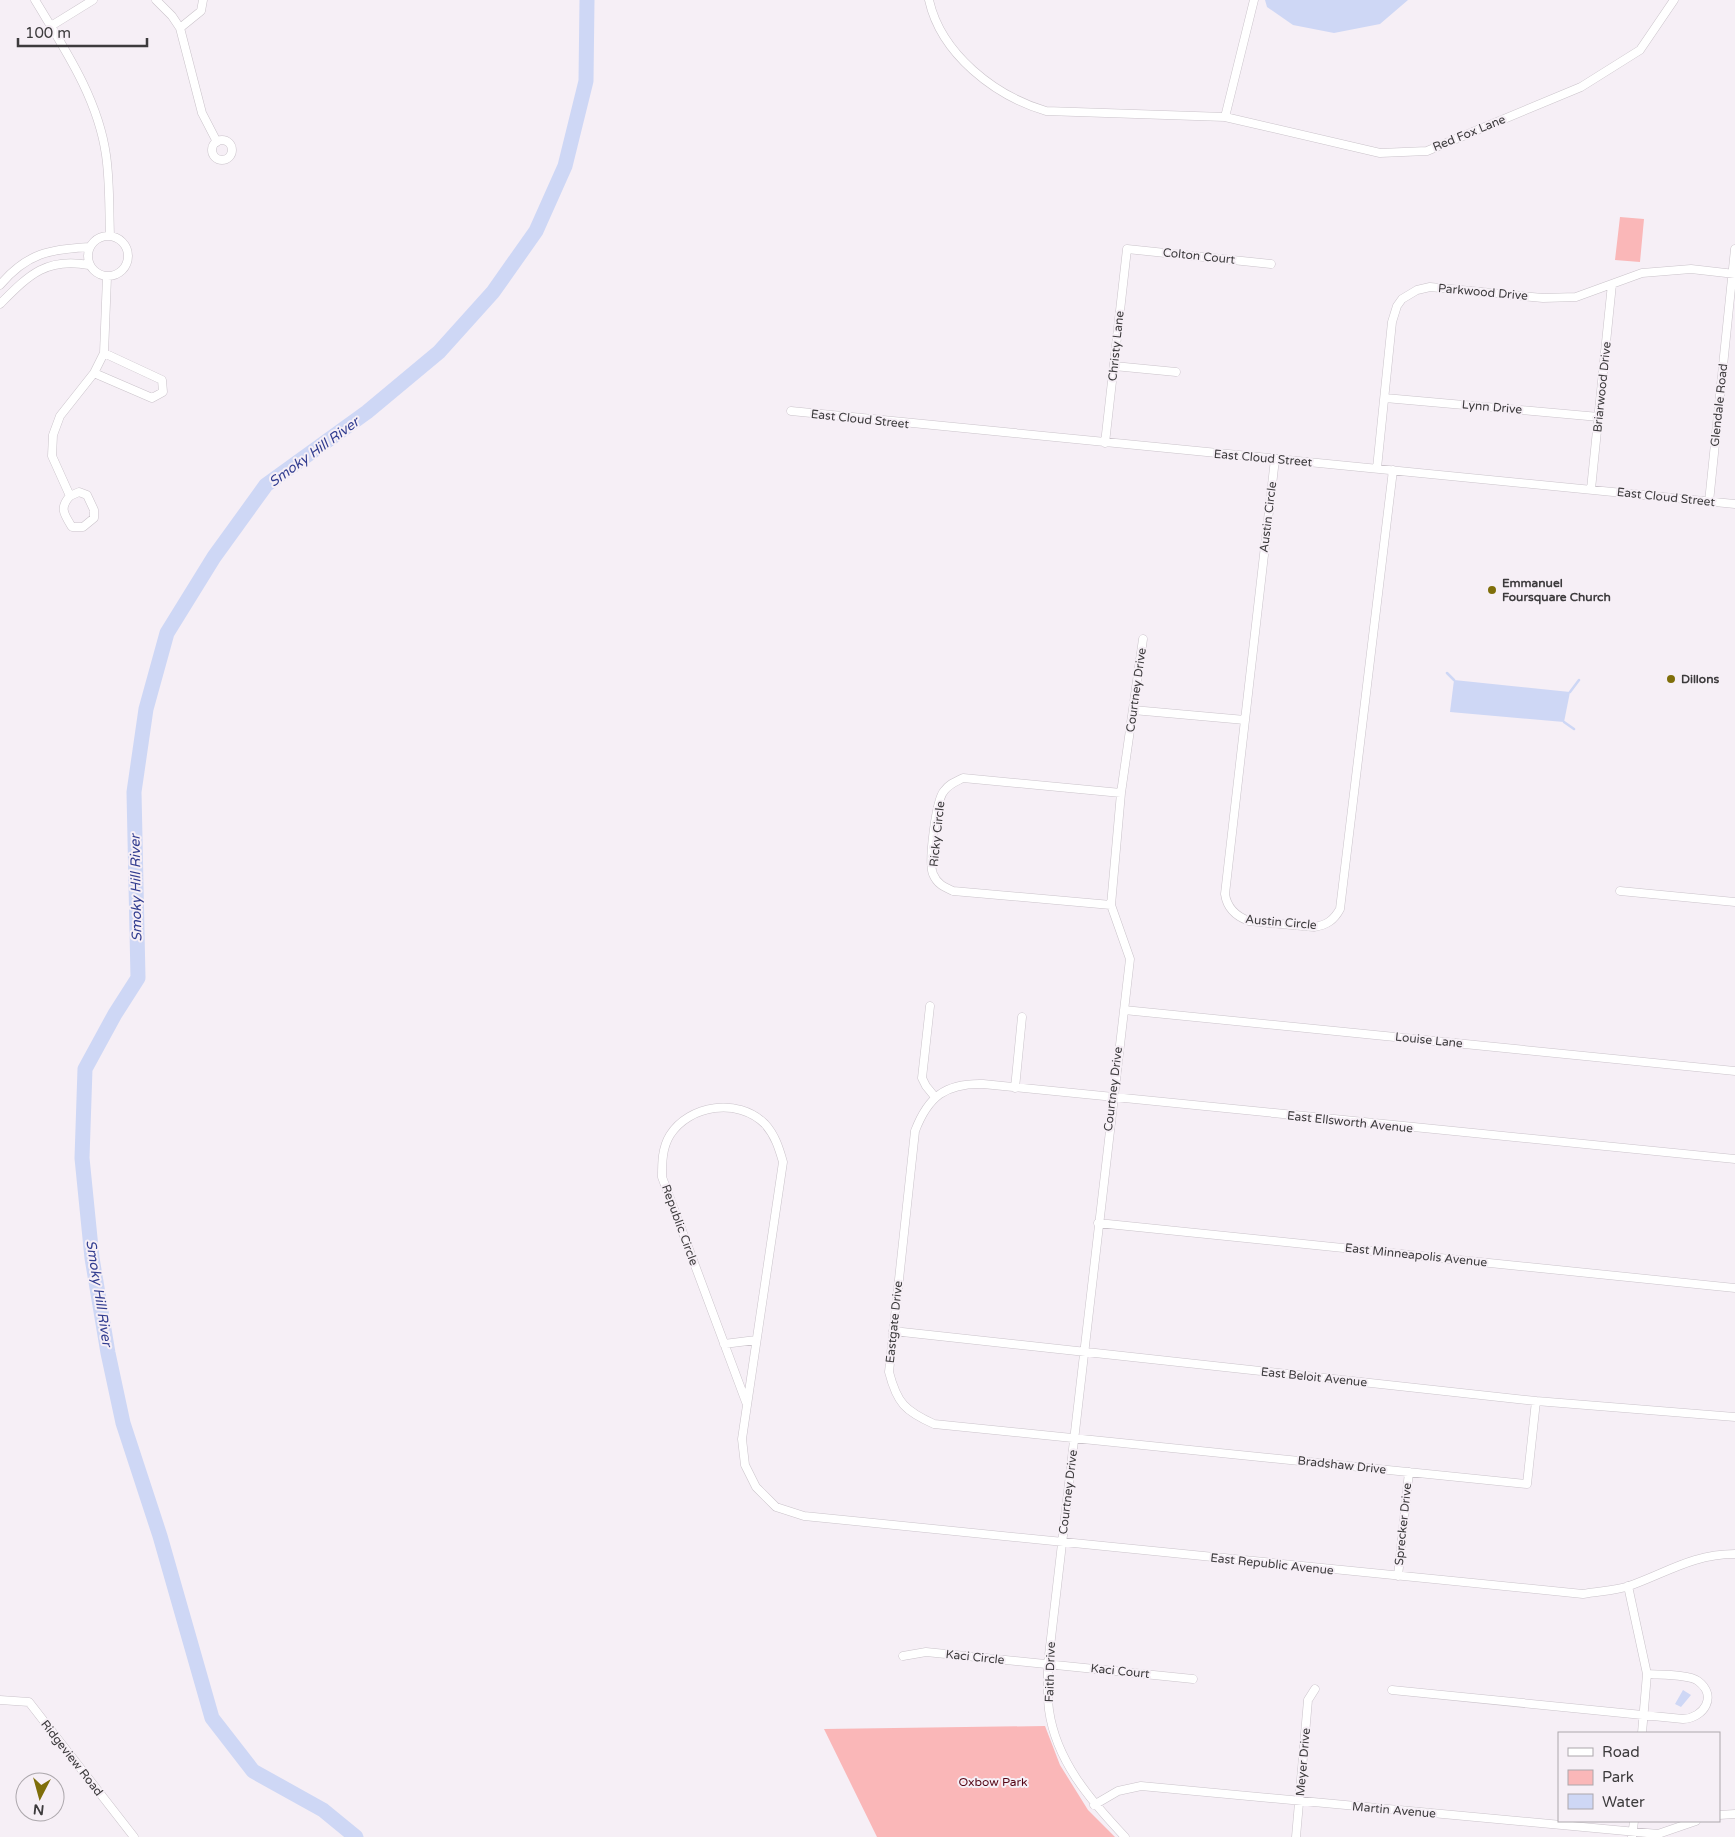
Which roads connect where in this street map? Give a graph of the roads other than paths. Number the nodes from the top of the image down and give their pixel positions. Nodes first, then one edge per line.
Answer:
1 (35, 0) edge
2 (93, 0) edge
3 (203, 0) edge
4 (929, 0) edge
5 (1254, 0) edge
6 (1674, 0) edge
7 (161, 1) edge
8 (51, 26) junction
9 (180, 28) junction
10 (1226, 118) junction
11 (217, 142) dead end
12 (110, 236) junction
13 (90, 247) junction
14 (1127, 249) joint
15 (1735, 249) edge
16 (1271, 264) dead end
17 (89, 265) junction
18 (1734, 274) edge
19 (107, 277) junction
20 (1612, 284) junction
21 (0, 285) edge
22 (0, 304) edge
23 (104, 354) junction
24 (1114, 366) junction
25 (1176, 372) dead end
26 (94, 373) junction
27 (1384, 398) junction
28 (791, 411) dead end
29 (1599, 417) junction
30 (1105, 443) junction
31 (1275, 459) junction
32 (1377, 468) junction
33 (1393, 470) junction
34 (1592, 489) junction
35 (70, 496) junction
36 (1709, 502) junction
37 (1735, 504) edge
38 (1142, 639) dead end
39 (1133, 710) junction
40 (1245, 720) junction
41 (1122, 793) junction
42 (1620, 891) dead end
43 (1735, 902) edge
44 (1111, 905) junction
45 (930, 1006) dead end
46 (1124, 1010) junction
47 (1022, 1016) dead end
48 (1735, 1071) edge
49 (966, 1084) joint
50 (1015, 1088) junction
51 (935, 1097) junction
52 (1112, 1098) junction
53 (1735, 1159) edge
54 (1098, 1223) junction
55 (1735, 1288) edge
56 (893, 1331) junction
57 (756, 1340) junction
58 (724, 1344) junction
59 (1083, 1351) junction
60 (1536, 1401) junction
61 (746, 1402) junction
62 (1735, 1417) edge
63 (1074, 1438) junction
64 (1409, 1472) junction
65 (804, 1516) joint
66 (1061, 1543) junction
67 (1735, 1554) edge
68 (1398, 1576) junction
69 (1628, 1586) junction
70 (903, 1656) dead end
71 (1048, 1664) junction
72 (1646, 1674) junction
73 (1192, 1679) dead end
74 (1315, 1689) dead end
75 (1392, 1690) dead end
76 (0, 1700) edge
77 (1644, 1716) junction
78 (1642, 1732) edge
79 (1300, 1801) junction
80 (1094, 1805) junction
81 (1735, 1814) edge
82 (1720, 1815) edge
83 (1634, 1822) edge
84 (1693, 1822) edge
85 (1632, 1835) edge
86 (134, 1837) edge
87 (1125, 1837) edge
88 (1296, 1837) edge

1 - 8 street
2 - 8 street
3 - 9 street
4 - 10 street, Red Fox Lane
5 - 10 street
6 - 10 street, Red Fox Lane
7 - 9 street
8 - 12 street
9 - 11 street
12 - 13 street
12 - 19 street
13 - 17 street
13 - 21 street
14 - 16 street, Colton Court
14 - 24 street, Christy Lane
15 - 18 street, Glendale Road
17 - 19 street
17 - 22 street
18 - 20 street, Parkwood Drive
18 - 36 street, Glendale Road
19 - 23 street
20 - 27 street, Parkwood Drive
20 - 29 street, Briarwood Drive
23 - 26 street
23 - 26 street
24 - 25 street
24 - 30 street, Christy Lane
26 - 35 street
27 - 29 street, Lynn Drive
27 - 32 street, Parkwood Drive
28 - 30 street, East Cloud Street
29 - 34 street, Briarwood Drive
30 - 31 street, East Cloud Street
31 - 32 street, East Cloud Street
31 - 40 street, Austin Circle
32 - 33 street, East Cloud Street
33 - 34 street, East Cloud Street
33 - 40 street, Austin Circle
34 - 36 street, East Cloud Street
35 - 35 street
36 - 37 street, East Cloud Street
38 - 39 street, Courtney Drive
39 - 40 street
39 - 41 street, Courtney Drive
41 - 44 street, Courtney Drive
41 - 44 street, Ricky Circle
42 - 43 street
44 - 46 street, Courtney Drive
45 - 51 street
46 - 48 street, Louise Lane
46 - 52 street, Courtney Drive
47 - 50 street
49 - 50 street, East Ellsworth Avenue
49 - 51 street, Eastgate Drive
50 - 52 street, East Ellsworth Avenue
51 - 56 street, Eastgate Drive
52 - 53 street, East Ellsworth Avenue
52 - 54 street, Courtney Drive
54 - 55 street, East Minneapolis Avenue
54 - 59 street, Courtney Drive
56 - 59 street, East Beloit Avenue
56 - 63 street, Eastgate Drive
57 - 58 street
57 - 58 street, Republic Circle
57 - 61 street, Republic Circle
58 - 61 street, Republic Circle
59 - 60 street, East Beloit Avenue
59 - 63 street, Courtney Drive
60 - 62 street, East Beloit Avenue
60 - 64 street, Bradshaw Drive
61 - 65 street, Republic Circle
63 - 64 street, Bradshaw Drive
63 - 66 street, Courtney Drive
64 - 68 street, Sprecker Drive
65 - 66 street, East Republic Avenue
66 - 68 street, East Republic Avenue
66 - 71 street, Faith Drive
67 - 69 street, East Republic Avenue
68 - 69 street, East Republic Avenue
69 - 72 street
70 - 71 street, Kaci Circle
71 - 73 street, Kaci Court
71 - 80 street, Faith Drive
72 - 77 street
72 - 77 street
74 - 79 street, Meyer Drive
75 - 77 street
76 - 86 street, Ridgeview Road
77 - 78 street
79 - 80 street, Martin Avenue
79 - 85 street, Martin Avenue
79 - 88 street, Meyer Drive
80 - 87 street, Faith Drive
81 - 82 street
83 - 85 street
84 - 85 street, Martin Avenue

